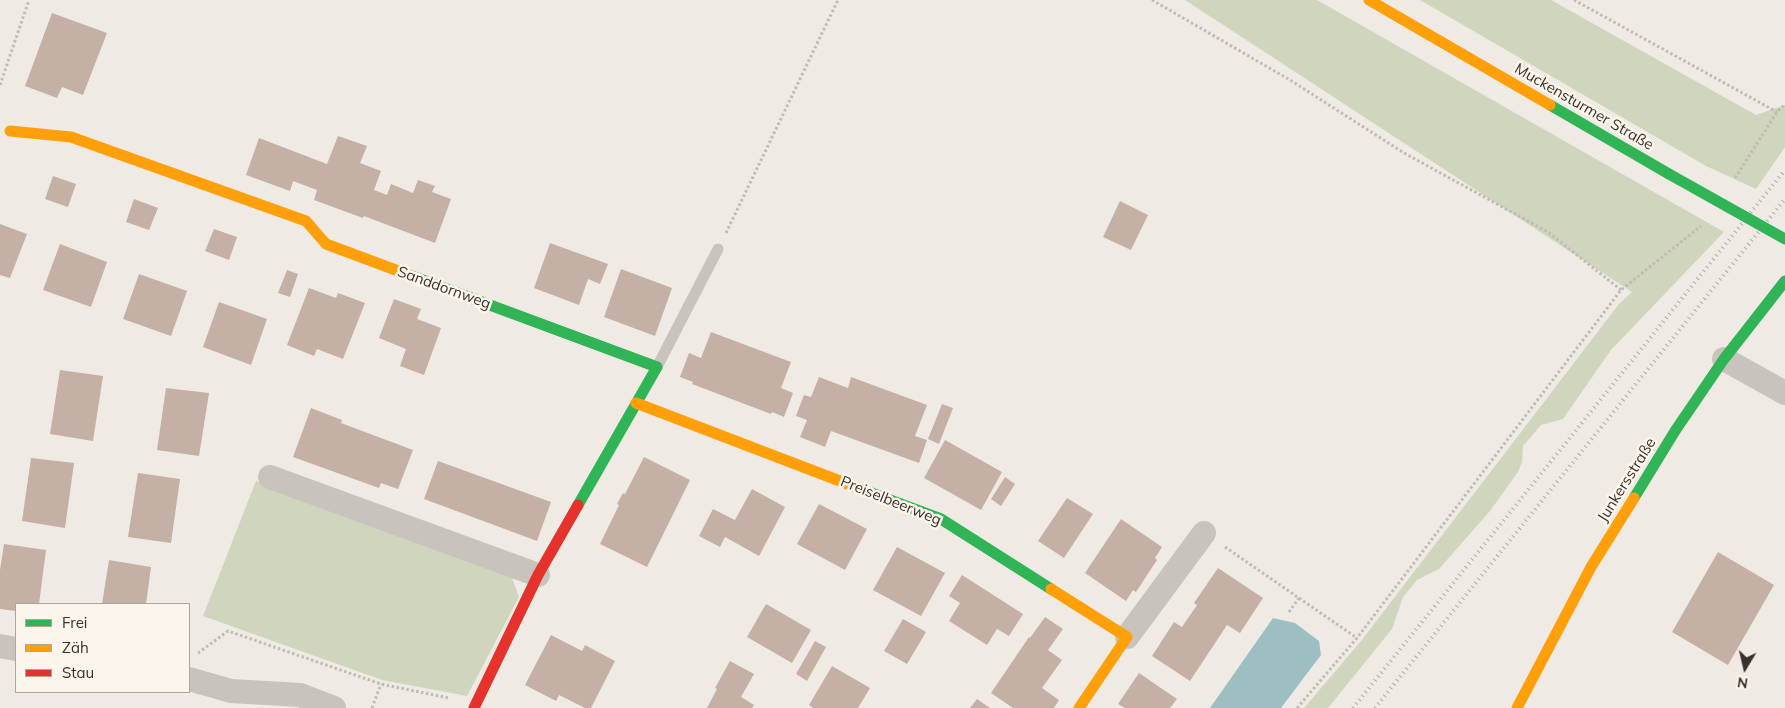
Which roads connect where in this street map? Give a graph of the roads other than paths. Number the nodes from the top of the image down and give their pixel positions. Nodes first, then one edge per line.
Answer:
1 (1368, 0) edge
2 (10, 130) dead end
3 (1785, 239) edge
4 (718, 249) road end
5 (1785, 281) edge
6 (1724, 359) junction
7 (657, 367) junction
8 (1785, 392) edge
9 (636, 403) junction
10 (270, 476) dead end
11 (1204, 532) road end
12 (538, 575) junction
13 (1127, 637) junction
14 (0, 646) edge
15 (15, 648) edge
16 (190, 679) edge
17 (475, 706) edge
18 (334, 708) edge
19 (1079, 708) edge
20 (1517, 708) edge

1 - 3 street, Muckensturmer Straße, bridge
2 - 7 street, Sanddornweg
4 - 7 lane
5 - 6 street, Junkersstraße
6 - 8 street
6 - 20 street, Junkersstraße
7 - 9 street
9 - 12 street
9 - 13 street, Preiselbeerweg
10 - 12 street
11 - 13 street
12 - 17 street
13 - 19 street
14 - 15 street
16 - 18 street

